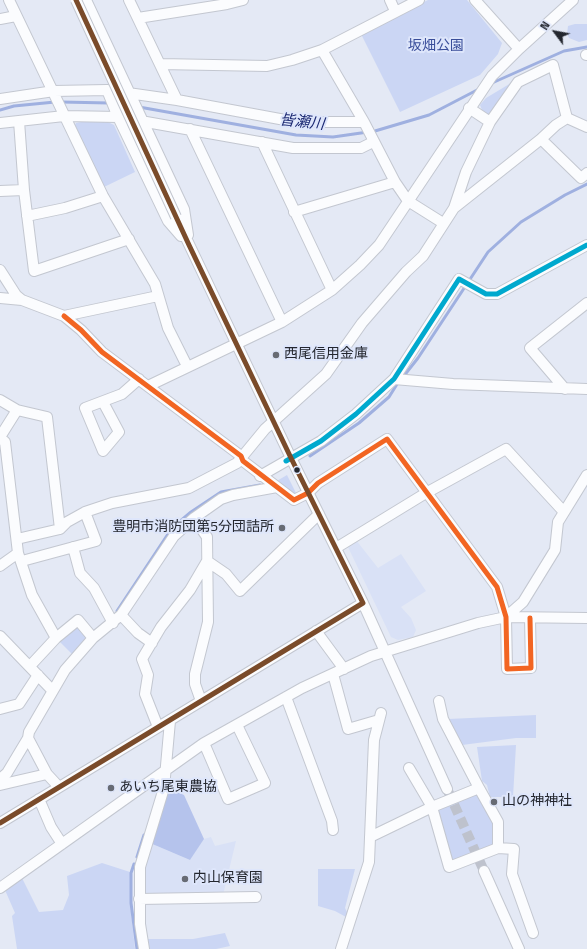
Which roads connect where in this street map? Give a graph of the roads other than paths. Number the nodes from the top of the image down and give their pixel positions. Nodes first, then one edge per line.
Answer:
1 (9, 0) edge
2 (76, 0) edge
3 (86, 0) edge
4 (129, 0) edge
5 (243, 0) edge
6 (390, 0) edge
7 (419, 0) edge
8 (475, 0) edge
9 (573, 0) edge
10 (227, 2) edge
11 (187, 5) edge
12 (395, 11) junction
13 (16, 16) junction
14 (138, 18) junction
15 (0, 19) edge
16 (519, 48) junction
17 (322, 50) junction
18 (160, 64) junction
19 (108, 92) junction
20 (54, 93) junction
21 (131, 95) junction
22 (0, 99) edge
23 (177, 100) junction
24 (469, 107) junction
25 (64, 114) junction
26 (117, 115) junction
27 (567, 118) junction
28 (19, 121) junction
29 (144, 122) junction
30 (364, 122) junction
31 (490, 122) junction
32 (0, 123) edge
33 (587, 127) edge
34 (190, 129) junction
35 (541, 139) junction
36 (262, 142) junction
37 (373, 142) junction
38 (587, 173) edge
39 (395, 182) junction
40 (24, 190) junction
41 (0, 191) edge
42 (103, 196) junction
43 (408, 202) junction
44 (454, 208) junction
45 (294, 212) junction
46 (27, 216) junction
47 (443, 223) junction
48 (129, 239) junction
49 (189, 245) junction
50 (587, 245) edge
51 (0, 270) edge
52 (332, 290) junction
53 (158, 296) junction
54 (0, 298) edge
55 (22, 300) junction
56 (587, 303) edge
57 (64, 316) junction
58 (282, 322) junction
59 (237, 343) junction
60 (187, 366) junction
61 (139, 379) junction
62 (400, 380) junction
63 (148, 386) junction
64 (565, 389) junction
65 (587, 390) edge
66 (0, 400) edge
67 (103, 402) dead end
68 (17, 410) junction
69 (274, 421) junction
70 (0, 438) edge
71 (241, 456) junction
72 (291, 458) junction
73 (587, 475) edge
74 (260, 476) junction
75 (277, 487) junction
76 (308, 493) junction
77 (426, 493) junction
78 (85, 512) junction
79 (564, 512) junction
80 (319, 514) junction
81 (194, 518) junction
82 (60, 528) junction
83 (17, 539) junction
84 (73, 547) junction
85 (336, 548) junction
86 (20, 557) junction
87 (207, 561) junction
88 (0, 566) edge
89 (364, 603) junction
90 (121, 615) junction
91 (506, 617) junction
92 (530, 618) junction
93 (587, 618) edge
94 (113, 623) junction
95 (316, 631) junction
96 (0, 636) edge
97 (56, 638) junction
98 (93, 638) junction
99 (152, 643) junction
100 (386, 650) junction
101 (30, 666) junction
102 (344, 669) junction
103 (333, 674) junction
104 (38, 675) junction
105 (52, 690) junction
106 (286, 697) junction
107 (200, 701) junction
108 (440, 701) dead end
109 (0, 709) edge
110 (170, 721) junction
111 (237, 725) junction
112 (158, 727) junction
113 (28, 738) junction
114 (204, 744) junction
115 (409, 768) dead end
116 (165, 771) junction
117 (47, 774) junction
118 (0, 779) edge
119 (0, 785) edge
120 (59, 787) junction
121 (479, 788) junction
122 (447, 789) tunnel mouth
123 (39, 799) junction
124 (432, 807) junction
125 (0, 823) edge
126 (333, 830) dead end
127 (370, 837) junction
128 (62, 844) junction
129 (498, 848) junction
130 (484, 871) tunnel mouth
131 (0, 888) edge
132 (256, 897) dead end
133 (139, 898) junction
134 (533, 933) dead end
135 (144, 949) edge
136 (342, 949) edge
137 (519, 949) edge

1 - 13 street
2 - 49 street, bridge
3 - 21 street
4 - 14 street
5 - 10 street
6 - 12 street
7 - 12 street
8 - 16 street
9 - 16 street
10 - 11 street
11 - 14 street
12 - 17 street
13 - 15 street
13 - 20 street
14 - 18 street
16 - 24 street
17 - 18 street
17 - 30 street
18 - 23 street
19 - 20 street
19 - 21 street
19 - 26 street
20 - 22 street
20 - 25 street
21 - 23 street
21 - 29 street
23 - 30 street
24 - 31 street
24 - 43 street
25 - 26 street
25 - 28 street
25 - 42 street
26 - 29 street
26 - 49 street
27 - 31 street
27 - 33 street
27 - 35 street
28 - 32 street
28 - 40 street
29 - 34 street
29 - 49 street
30 - 37 street
31 - 44 street
34 - 36 street
34 - 58 street
35 - 38 street
35 - 44 street
36 - 37 street
36 - 45 street
37 - 39 street
39 - 43 street
39 - 45 street
40 - 41 street
40 - 46 street
42 - 46 street
42 - 48 street
43 - 47 street
43 - 52 street
44 - 47 street
45 - 52 street
46 - 48 street
47 - 69 street
48 - 53 street
49 - 59 street
50 - 62 street
51 - 55 street
52 - 58 street
53 - 57 street
53 - 60 street
54 - 55 street
55 - 57 street
56 - 64 street
57 - 61 street
58 - 59 street
59 - 60 street
59 - 69 street
60 - 63 street
61 - 63 street
61 - 67 street
62 - 64 street
62 - 72 street
63 - 71 street
64 - 65 street
66 - 68 street
68 - 70 street
68 - 82 street
69 - 71 street
69 - 72 street
70 - 83 street
71 - 74 street
71 - 78 street
72 - 74 street
72 - 76 street
73 - 79 street
74 - 75 street
75 - 76 street
75 - 81 street
76 - 77 street
76 - 80 street
77 - 79 street
77 - 85 street
77 - 91 street
78 - 82 street
78 - 84 street
79 - 91 street
80 - 85 street
80 - 87 street
81 - 87 street
81 - 90 street
82 - 83 street
83 - 86 street
84 - 86 street
84 - 94 street
85 - 89 street
86 - 88 street
86 - 97 street
87 - 99 street
87 - 107 street
89 - 95 street
89 - 100 street
90 - 94 street
90 - 99 street
91 - 92 street
91 - 92 street
91 - 100 street
92 - 93 street
94 - 98 street
95 - 102 street
95 - 107 street
96 - 101 street
97 - 98 street
97 - 101 street
98 - 105 street
99 - 112 street
100 - 102 street
100 - 122 street
101 - 104 street
102 - 103 street
103 - 106 street
103 - 127 street
104 - 105 street
104 - 109 street
105 - 113 street
106 - 111 street
106 - 126 street
107 - 110 street
108 - 121 street
110 - 112 street
110 - 116 street
111 - 114 street
111 - 114 street
112 - 120 street
113 - 117 street
113 - 118 street
114 - 116 street
115 - 124 street
116 - 128 street
116 - 133 street
117 - 119 street
117 - 120 street
120 - 123 street
121 - 124 street
121 - 129 street
123 - 125 street
123 - 128 street
124 - 127 street
124 - 129 street
127 - 136 street
128 - 131 street
129 - 134 street
130 - 137 street
132 - 133 street
133 - 135 street

